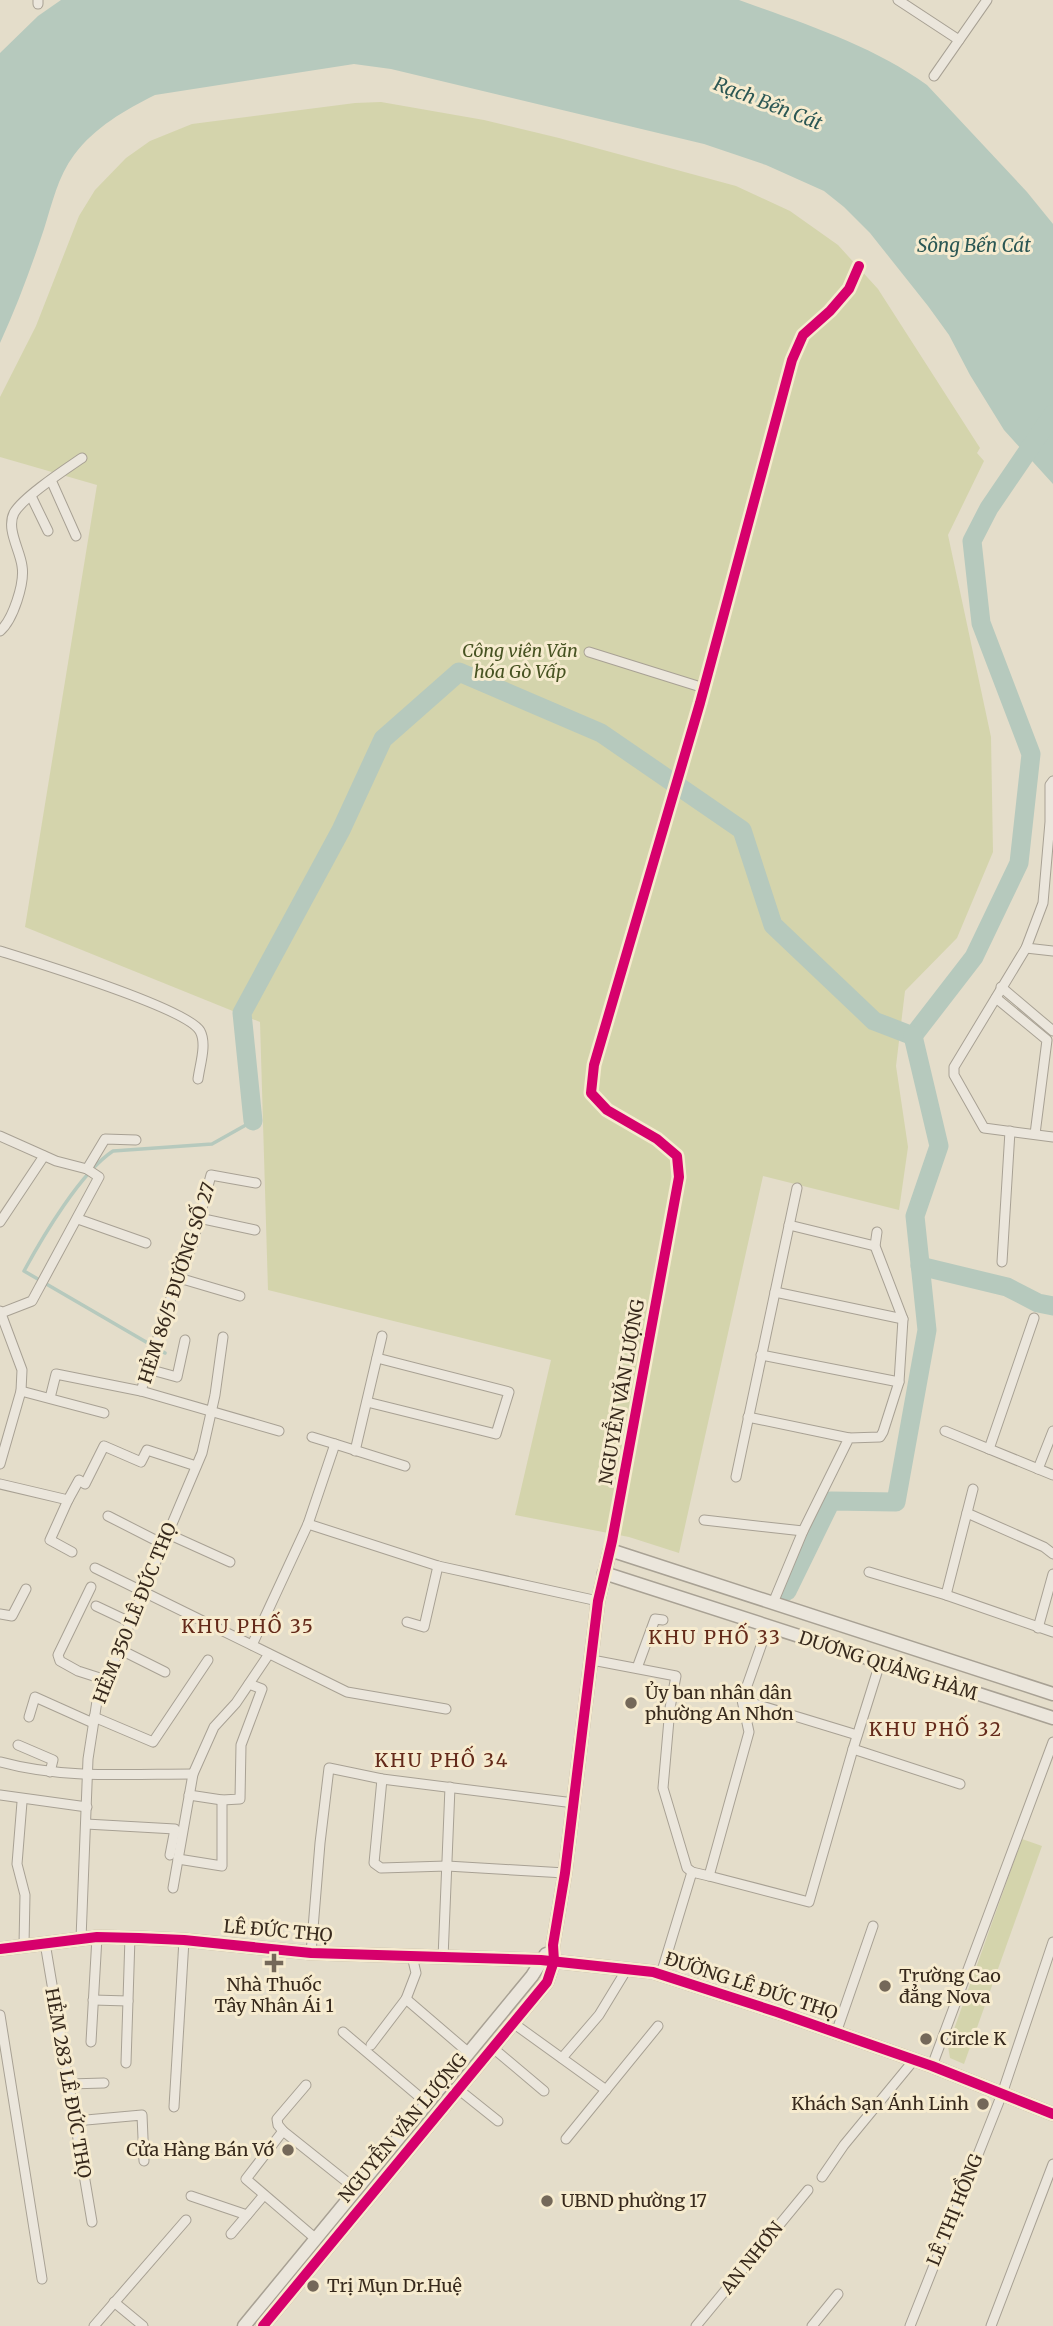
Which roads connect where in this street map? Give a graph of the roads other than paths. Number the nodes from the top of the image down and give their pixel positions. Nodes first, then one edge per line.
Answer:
1 (898, 0) edge
2 (987, 0) edge
3 (959, 40) junction
4 (934, 76) dead end
5 (859, 267) dead end
6 (82, 458) dead end
7 (51, 480) junction
8 (31, 496) junction
9 (48, 531) dead end
10 (76, 536) dead end
11 (0, 631) edge
12 (589, 652) dead end
13 (704, 688) junction
14 (1053, 781) edge
15 (1026, 948) junction
16 (1053, 950) edge
17 (0, 951) edge
18 (1001, 988) junction
19 (996, 998) junction
20 (1053, 1031) edge
21 (1050, 1039) edge
22 (198, 1079) dead end
23 (1010, 1131) junction
24 (1035, 1134) junction
25 (0, 1136) edge
26 (1053, 1137) edge
27 (136, 1140) dead end
28 (44, 1156) junction
29 (87, 1169) junction
30 (256, 1183) dead end
31 (797, 1188) dead end
32 (199, 1218) junction
33 (78, 1219) junction
34 (0, 1222) edge
35 (789, 1225) junction
36 (255, 1230) dead end
37 (877, 1232) dead end
38 (146, 1243) dead end
39 (875, 1246) junction
40 (1002, 1262) dead end
41 (179, 1278) junction
42 (775, 1292) junction
43 (240, 1296) dead end
44 (1, 1312) edge
45 (1034, 1318) dead end
46 (903, 1319) junction
47 (382, 1336) dead end
48 (223, 1337) dead end
49 (186, 1340) dead end
50 (761, 1355) junction
51 (377, 1358) junction
52 (148, 1369) junction
53 (899, 1382) junction
54 (21, 1391) junction
55 (141, 1391) junction
56 (50, 1398) junction
57 (367, 1402) junction
58 (211, 1412) junction
59 (104, 1413) dead end
60 (748, 1417) junction
61 (279, 1431) dead end
62 (945, 1431) dead end
63 (1053, 1431) edge
64 (312, 1437) dead end
65 (849, 1438) junction
66 (335, 1444) junction
67 (989, 1449) junction
68 (355, 1451) junction
69 (0, 1464) edge
70 (196, 1466) junction
71 (405, 1466) dead end
72 (1038, 1469) junction
73 (1053, 1475) edge
74 (736, 1477) dead end
75 (0, 1484) edge
76 (973, 1489) dead end
77 (68, 1500) junction
78 (967, 1513) junction
79 (108, 1516) dead end
80 (704, 1520) dead end
81 (308, 1524) junction
82 (803, 1531) junction
83 (168, 1534) junction
84 (163, 1544) junction
85 (610, 1550) junction
86 (72, 1552) dead end
87 (1053, 1554) edge
88 (230, 1562) dead end
89 (438, 1566) junction
90 (95, 1568) dead end
91 (869, 1572) dead end
92 (604, 1573) junction
93 (1053, 1574) edge
94 (91, 1587) dead end
95 (26, 1589) dead end
96 (143, 1592) junction
97 (946, 1595) junction
98 (598, 1601) junction
99 (773, 1603) junction
100 (96, 1606) dead end
101 (0, 1614) edge
102 (663, 1620) dead end
103 (131, 1622) junction
104 (407, 1622) dead end
105 (768, 1626) junction
106 (1038, 1628) junction
107 (1053, 1632) edge
108 (252, 1645) junction
109 (119, 1649) junction
110 (269, 1654) junction
111 (208, 1660) dead end
112 (592, 1660) junction
113 (880, 1663) junction
114 (637, 1668) junction
115 (165, 1672) dead end
116 (106, 1680) junction
117 (249, 1684) junction
118 (1053, 1694) edge
119 (742, 1700) junction
120 (446, 1709) dead end
121 (29, 1717) dead end
122 (1053, 1718) edge
123 (93, 1720) junction
124 (857, 1735) junction
125 (1053, 1742) edge
126 (18, 1745) dead end
127 (853, 1749) junction
128 (1053, 1757) edge
129 (1, 1762) edge
130 (50, 1772) junction
131 (89, 1774) junction
132 (193, 1774) junction
133 (1041, 1774) junction
134 (382, 1779) junction
135 (960, 1784) dead end
136 (450, 1787) junction
137 (0, 1795) edge
138 (189, 1795) junction
139 (222, 1800) junction
140 (22, 1802) dead end
141 (574, 1803) junction
142 (87, 1807) junction
143 (86, 1824) junction
144 (174, 1857) junction
145 (447, 1866) junction
146 (692, 1872) junction
147 (565, 1873) junction
148 (709, 1876) junction
149 (173, 1888) dead end
150 (873, 1926) dead end
151 (97, 1937) junction
152 (130, 1937) junction
153 (81, 1938) junction
154 (184, 1940) junction
155 (1053, 1942) edge
156 (45, 1943) junction
157 (24, 1945) junction
158 (0, 1949) edge
159 (311, 1954) junction
160 (412, 1956) junction
161 (443, 1958) junction
162 (548, 1960) junction
163 (627, 1969) junction
164 (661, 1974) junction
165 (1041, 1977) junction
166 (1053, 1981) edge
167 (406, 1999) junction
168 (93, 2000) junction
169 (128, 2001) junction
170 (0, 2015) edge
171 (513, 2023) junction
172 (658, 2026) dead end
173 (343, 2032) dead end
174 (836, 2032) junction
175 (91, 2042) dead end
176 (371, 2045) dead end
177 (493, 2048) junction
178 (470, 2053) junction
179 (562, 2058) junction
180 (914, 2060) junction
181 (126, 2063) dead end
182 (932, 2066) junction
183 (104, 2083) dead end
184 (69, 2084) junction
185 (306, 2085) dead end
186 (458, 2089) junction
187 (606, 2090) junction
188 (544, 2091) dead end
189 (1002, 2094) junction
190 (428, 2104) junction
191 (174, 2107) dead end
192 (1053, 2114) edge
193 (75, 2121) junction
194 (498, 2122) dead end
195 (282, 2131) junction
196 (566, 2139) dead end
197 (144, 2161) dead end
198 (1053, 2164) edge
199 (821, 2177) dead end
200 (357, 2190) junction
201 (808, 2190) dead end
202 (264, 2195) junction
203 (191, 2196) dead end
204 (247, 2215) junction
205 (186, 2220) dead end
206 (92, 2222) dead end
207 (231, 2234) dead end
208 (316, 2239) junction
209 (41, 2279) dead end
210 (838, 2294) dead end
211 (114, 2302) junction
212 (94, 2326) edge
213 (143, 2326) edge
214 (244, 2326) edge
215 (262, 2326) edge
216 (696, 2326) edge
217 (812, 2326) edge
218 (910, 2326) edge
219 (991, 2326) edge

1 - 3 street
2 - 3 street
3 - 4 street
5 - 13 street
6 - 7 street
7 - 8 street
7 - 10 street
8 - 9 street
8 - 11 street
12 - 13 street
13 - 85 street, NGUYỄN VĂN LƯỢNG
14 - 15 street
15 - 16 street
15 - 18 street
17 - 22 street
18 - 19 street
18 - 20 street
19 - 21 street
19 - 23 street
21 - 24 street
23 - 24 street
23 - 40 street
24 - 26 street
25 - 28 street
27 - 29 street
28 - 29 street
28 - 34 street
29 - 33 street
30 - 32 street, HẺM 86/5 ĐƯỜNG SỐ 27
31 - 35 street
32 - 36 street
32 - 41 street, HẺM 86/5 ĐƯỜNG SỐ 27
33 - 38 street
33 - 44 street
35 - 39 street
35 - 42 street
37 - 39 street
39 - 46 street
41 - 43 street
41 - 52 street, HẺM 86/5 ĐƯỜNG SỐ 27
42 - 46 street
42 - 50 street
44 - 54 street
45 - 67 street
46 - 53 street
47 - 51 street
48 - 58 street, HẺM 350 LÊ ĐỨC THỌ
49 - 52 street
50 - 53 street
50 - 60 street
51 - 57 street
51 - 57 street
52 - 55 street, HẺM 86/5 ĐƯỜNG SỐ 27
53 - 65 street
54 - 56 street
54 - 69 street
55 - 56 street
55 - 58 street
56 - 59 street
57 - 68 street
58 - 61 street
58 - 70 street, HẺM 350 LÊ ĐỨC THỌ
60 - 65 street
60 - 74 street
62 - 67 street
63 - 72 street
64 - 66 street
65 - 82 street
66 - 68 street
66 - 81 street
67 - 72 street
68 - 71 street
70 - 77 street
70 - 83 street, HẺM 350 LÊ ĐỨC THỌ
72 - 73 street
75 - 77 street
76 - 78 street
77 - 86 street
78 - 87 street
78 - 97 street
79 - 84 street
80 - 82 street
81 - 89 street
81 - 108 street
82 - 99 street
83 - 84 street, HẺM 350 LÊ ĐỨC THỌ
83 - 88 street
84 - 96 street, HẺM 350 LÊ ĐỨC THỌ
85 - 92 street, NGUYỄN VĂN LƯỢNG
85 - 99 street, DƯƠNG QUẢNG HÀM
89 - 98 street
89 - 104 street
90 - 96 street
91 - 97 street
92 - 98 street, NGUYỄN VĂN LƯỢNG
92 - 105 street, DƯƠNG QUẢNG HÀM
93 - 106 street
94 - 116 street
95 - 101 street
96 - 103 street, HẺM 350 LÊ ĐỨC THỌ
96 - 108 street
97 - 106 street
98 - 112 street, NGUYỄN VĂN LƯỢNG
99 - 118 street, DƯƠNG QUẢNG HÀM
100 - 103 street
102 - 114 street
103 - 109 street, HẺM 350 LÊ ĐỨC THỌ
105 - 113 street, DƯƠNG QUẢNG HÀM
105 - 119 street
106 - 107 street
108 - 110 street
109 - 115 street
109 - 116 street, HẺM 350 LÊ ĐỨC THỌ
110 - 117 street
110 - 120 street
111 - 123 street
112 - 114 street
112 - 141 street, NGUYỄN VĂN LƯỢNG
113 - 122 street, DƯƠNG QUẢNG HÀM
113 - 124 street
114 - 146 street
116 - 123 street, HẺM 350 LÊ ĐỨC THỌ
117 - 132 street
117 - 139 street
119 - 124 street
119 - 148 street
121 - 123 street
123 - 131 street, HẺM 350 LÊ ĐỨC THỌ
124 - 127 street
125 - 133 street
126 - 130 street
127 - 135 street
127 - 148 street
128 - 133 street
129 - 130 street
130 - 131 street
131 - 132 street
131 - 142 street, HẺM 350 LÊ ĐỨC THỌ
132 - 138 street
133 - 182 street
134 - 136 street
134 - 145 street
134 - 159 street
136 - 141 street
136 - 145 street
137 - 142 street
138 - 139 street
138 - 144 street
139 - 144 street
140 - 157 street
141 - 147 street, NGUYỄN VĂN LƯỢNG
142 - 143 street, HẺM 350 LÊ ĐỨC THỌ
143 - 144 street
143 - 153 street, HẺM 350 LÊ ĐỨC THỌ
144 - 149 street
145 - 147 street
145 - 161 street
146 - 148 street
146 - 164 street
147 - 162 street, NGUYỄN VĂN LƯỢNG
150 - 174 street
151 - 152 street, LÊ ĐỨC THỌ
151 - 153 street, LÊ ĐỨC THỌ
151 - 168 street
152 - 154 street, LÊ ĐỨC THỌ
152 - 169 street
153 - 156 street, LÊ ĐỨC THỌ
154 - 159 street, LÊ ĐỨC THỌ
154 - 191 street
155 - 165 street, LÊ THỊ HỒNG
156 - 157 street, LÊ ĐỨC THỌ
156 - 184 street, HẺM 283 LÊ ĐỨC THỌ
157 - 158 street, LÊ ĐỨC THỌ
159 - 160 street, LÊ ĐỨC THỌ
160 - 161 street, LÊ ĐỨC THỌ
160 - 167 street
161 - 162 street, LÊ ĐỨC THỌ
162 - 163 street, ĐƯỜNG LÊ ĐỨC THỌ
162 - 171 street, NGUYỄN VĂN LƯỢNG
162 - 178 street, NGUYỄN VĂN LƯỢNG
163 - 164 street, ĐƯỜNG LÊ ĐỨC THỌ
163 - 179 street
164 - 174 street, ĐƯỜNG LÊ ĐỨC THỌ
165 - 166 street
165 - 189 street, LÊ THỊ HỒNG
167 - 176 street
167 - 178 street
168 - 169 street
168 - 175 street
169 - 181 street
170 - 209 street
171 - 177 street, NGUYỄN VĂN LƯỢNG
171 - 179 street
172 - 187 street
173 - 190 street
174 - 180 street, ĐƯỜNG LÊ ĐỨC THỌ
177 - 186 street, NGUYỄN VĂN LƯỢNG
177 - 188 street
178 - 190 street, NGUYỄN VĂN LƯỢNG
179 - 187 street
180 - 182 street, ĐƯỜNG LÊ ĐỨC THỌ
180 - 199 street
182 - 189 street
183 - 184 street
184 - 193 street, HẺM 283 LÊ ĐỨC THỌ
185 - 195 street
186 - 194 street
186 - 215 street, NGUYỄN VĂN LƯỢNG
187 - 196 street
189 - 192 street
189 - 218 street, LÊ THỊ HỒNG
190 - 200 street, NGUYỄN VĂN LƯỢNG
193 - 197 street
193 - 206 street, HẺM 283 LÊ ĐỨC THỌ
195 - 200 street
195 - 202 street
198 - 219 street
200 - 208 street, NGUYỄN VĂN LƯỢNG
201 - 216 street, AN NHƠN
202 - 204 street
202 - 208 street
203 - 204 street
204 - 207 street
205 - 211 street
208 - 214 street, NGUYỄN VĂN LƯỢNG
210 - 217 street
211 - 212 street
211 - 213 street

